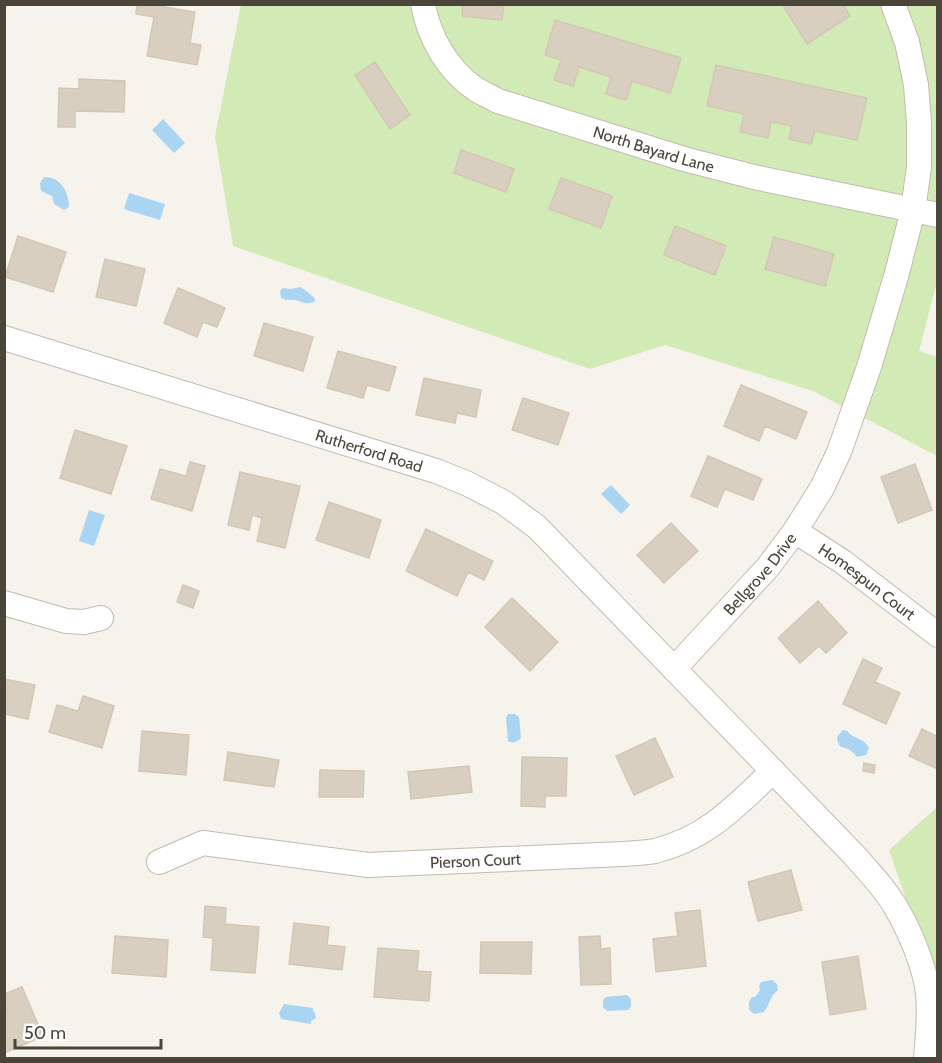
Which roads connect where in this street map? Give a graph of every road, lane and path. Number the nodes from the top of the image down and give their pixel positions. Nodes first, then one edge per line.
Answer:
1 (423, 4) edge
2 (894, 4) edge
3 (913, 210) junction
4 (938, 215) edge
5 (4, 338) edge
6 (795, 531) junction
7 (4, 603) edge
8 (101, 618) dead end
9 (938, 635) edge
10 (674, 669) junction
11 (773, 771) junction
12 (159, 862) dead end
13 (926, 1059) edge

1 - 3 street, North Bayard Lane
2 - 3 street, Bellgrove Drive
3 - 4 street, North Bayard Lane
3 - 6 street, Bellgrove Drive
5 - 10 street, Rutherford Road
6 - 9 street, Homespun Court
6 - 10 street, Bellgrove Drive
7 - 8 street
10 - 11 street
11 - 12 street, Pierson Court
11 - 13 street

